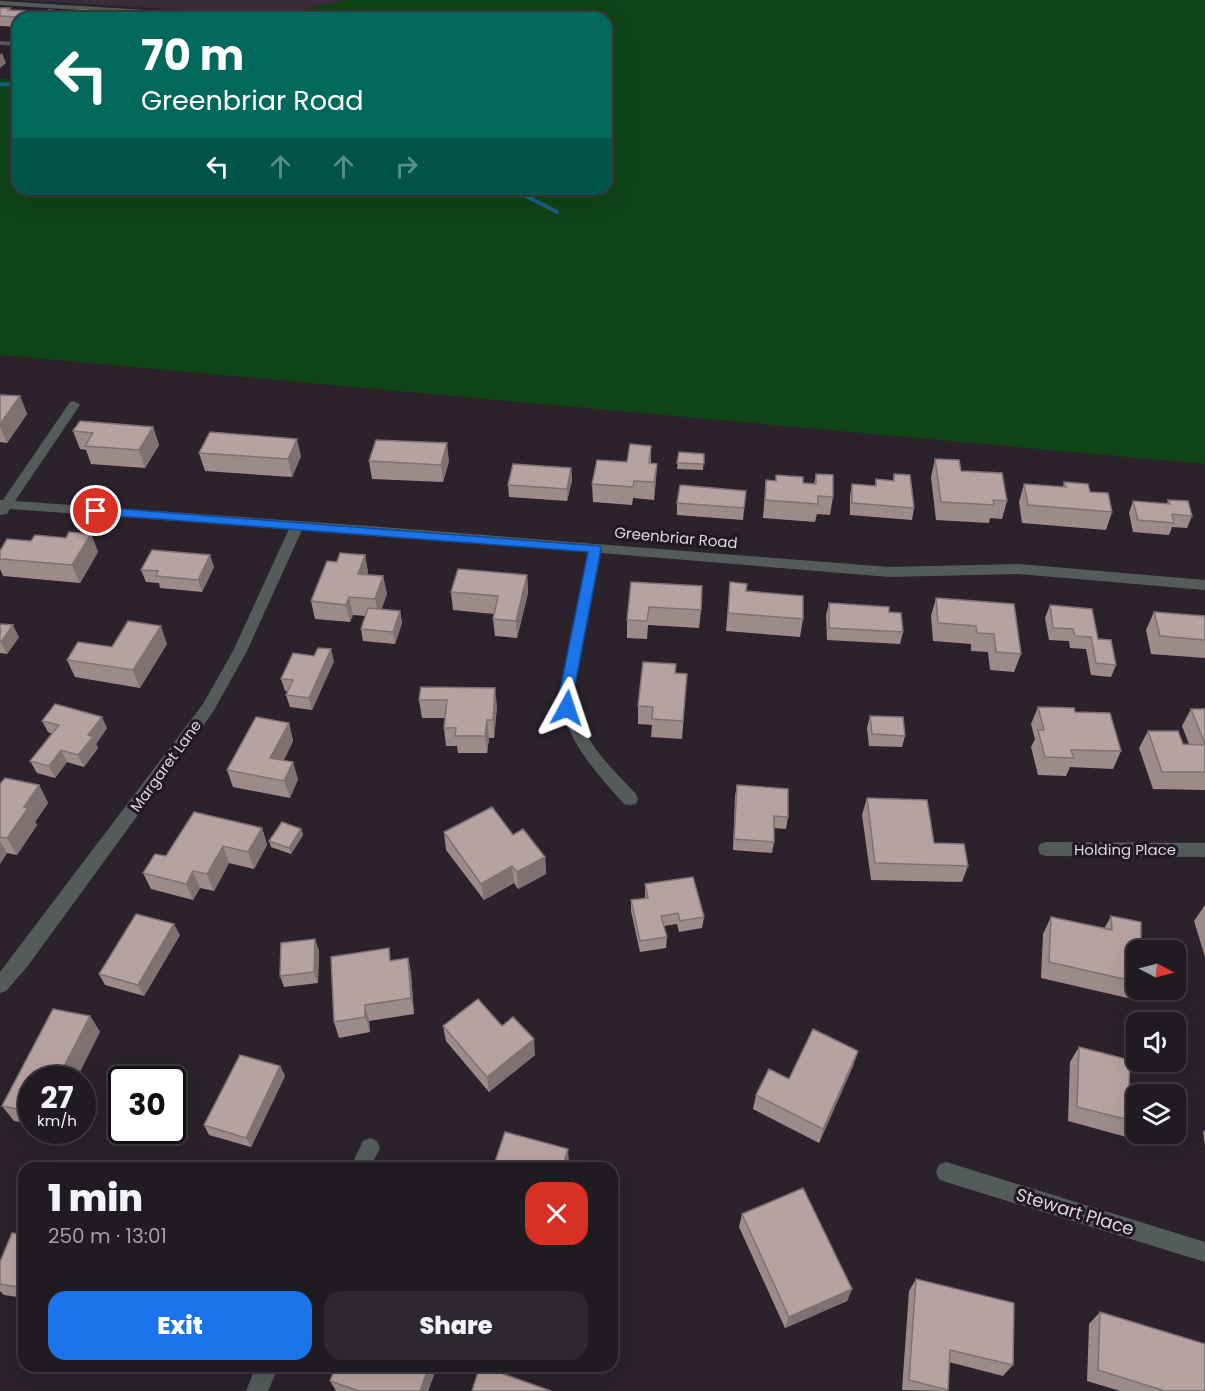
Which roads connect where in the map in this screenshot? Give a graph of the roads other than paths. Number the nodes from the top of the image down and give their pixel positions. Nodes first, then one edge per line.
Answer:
1 (0, 3) edge
2 (147, 12) edge
3 (74, 405) dead end
4 (2, 508) edge
5 (297, 525) junction
6 (595, 549) junction
7 (1205, 585) edge
8 (630, 799) dead end
9 (1046, 849) dead end
10 (1205, 850) edge
11 (0, 985) edge
12 (370, 1148) dead end
13 (363, 1162) edge
14 (946, 1172) dead end
15 (1205, 1252) edge
16 (265, 1372) edge
17 (257, 1391) edge

1 - 2 street
3 - 4 street
4 - 5 street, Greenbriar Road
5 - 6 street, Greenbriar Road
5 - 11 street, Margaret Lane
6 - 7 street, Greenbriar Road
6 - 8 street
9 - 10 street, Holding Place
12 - 13 street
14 - 15 street, Stewart Place
16 - 17 street

